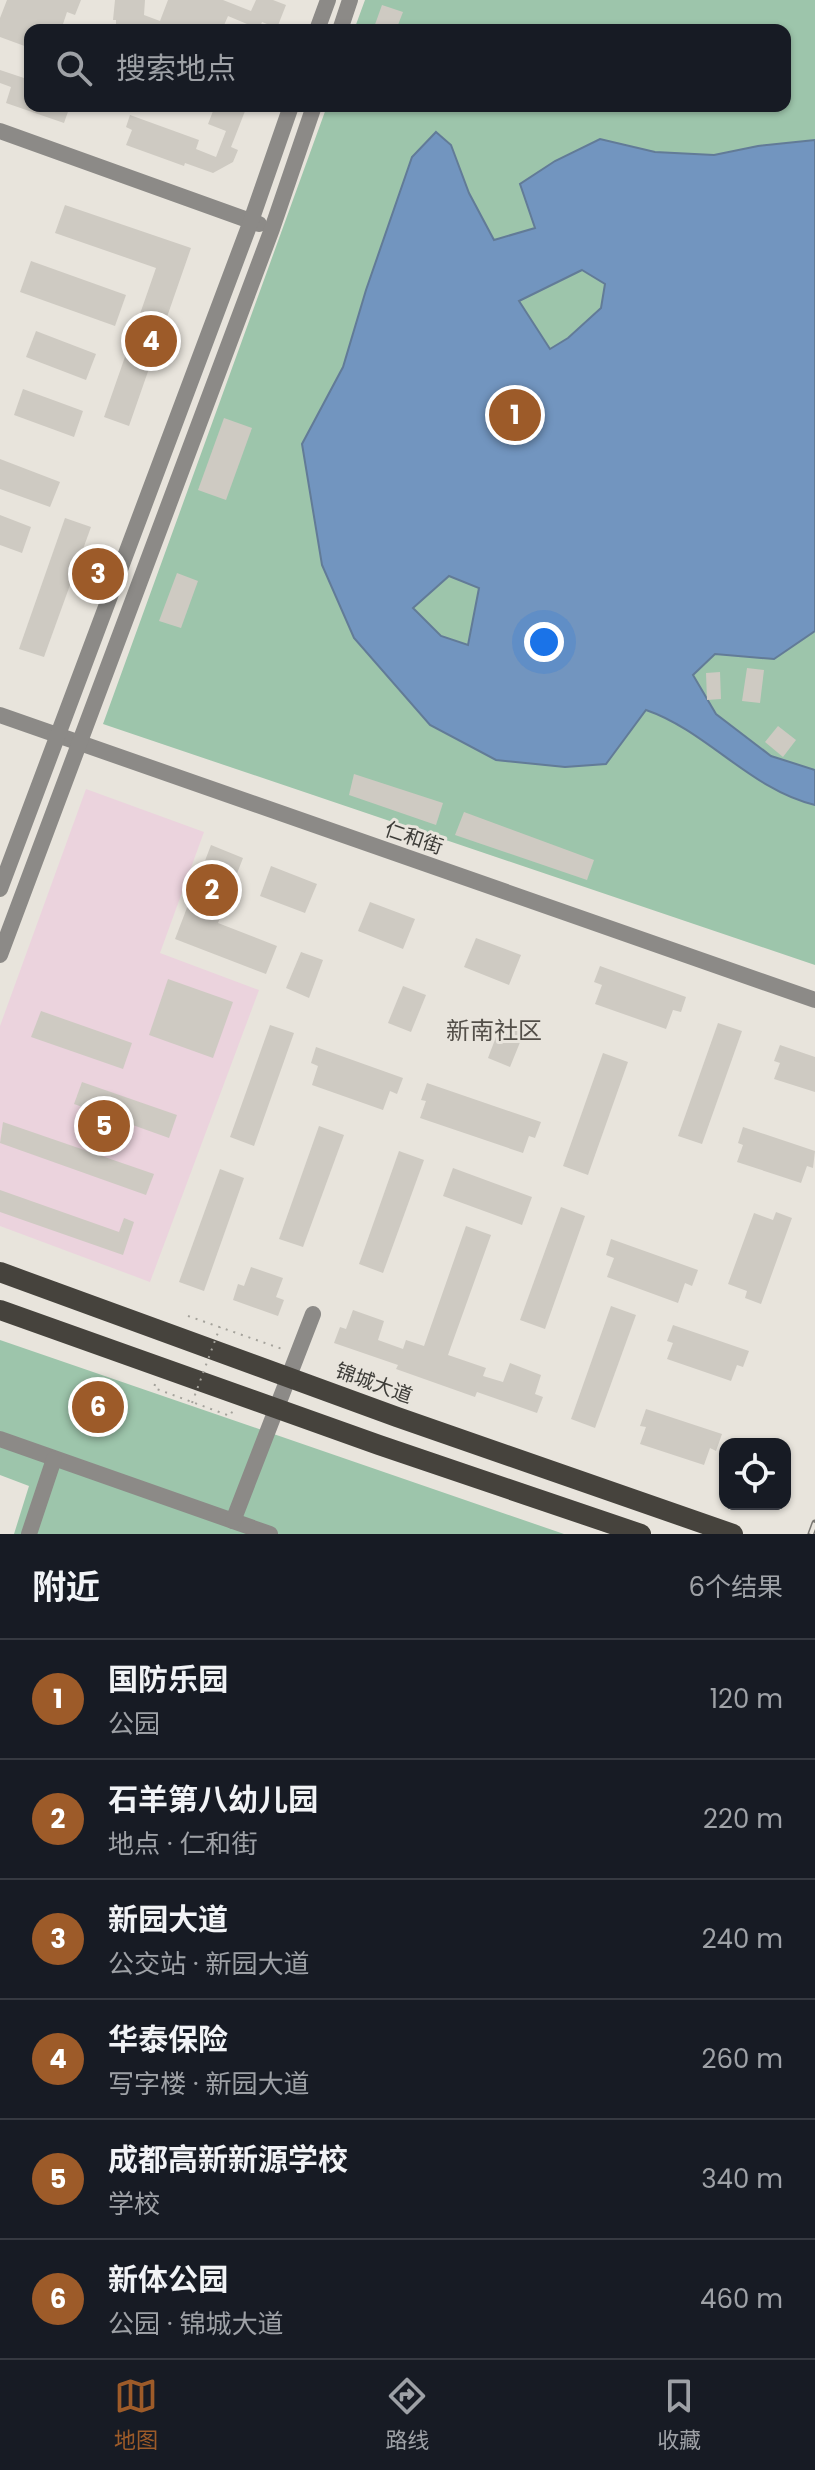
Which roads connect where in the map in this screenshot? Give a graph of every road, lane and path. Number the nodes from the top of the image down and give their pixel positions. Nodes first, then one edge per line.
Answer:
1 (328, 0) edge
2 (350, 0) edge
3 (319, 24) edge
4 (342, 24) edge
5 (289, 112) edge
6 (312, 112) edge
7 (0, 131) edge
8 (251, 221) junction
9 (272, 229) junction
10 (0, 715) edge
11 (57, 734) junction
12 (81, 743) junction
13 (0, 889) edge
14 (0, 955) edge
15 (815, 1000) edge
16 (0, 1272) edge
17 (0, 1310) edge
18 (313, 1314) dead end
19 (188, 1316) dead end
20 (220, 1327) junction
21 (297, 1355) junction
22 (289, 1377) junction
23 (156, 1383) dead end
24 (192, 1403) junction
25 (277, 1409) junction
26 (233, 1410) dead end
27 (0, 1439) edge
28 (54, 1459) junction
29 (233, 1521) junction
30 (29, 1534) edge
31 (270, 1534) edge
32 (641, 1534) edge
33 (733, 1534) edge

1 - 3 street
2 - 4 street
5 - 8 street
6 - 9 street
7 - 8 street
8 - 9 street
8 - 11 street
9 - 12 street
10 - 11 street, 仁和街
11 - 12 street, 仁和街
11 - 13 street
12 - 14 street
12 - 15 street, 仁和街
16 - 22 main road, 锦城大道
17 - 25 main road
18 - 21 street
19 - 20 path
20 - 21 path
20 - 24 path, bridge
21 - 22 street
22 - 25 street
22 - 33 main road, 锦城大道
23 - 24 path
24 - 26 path
25 - 29 street
25 - 32 main road
27 - 28 street
28 - 29 street
28 - 30 street
29 - 31 street

